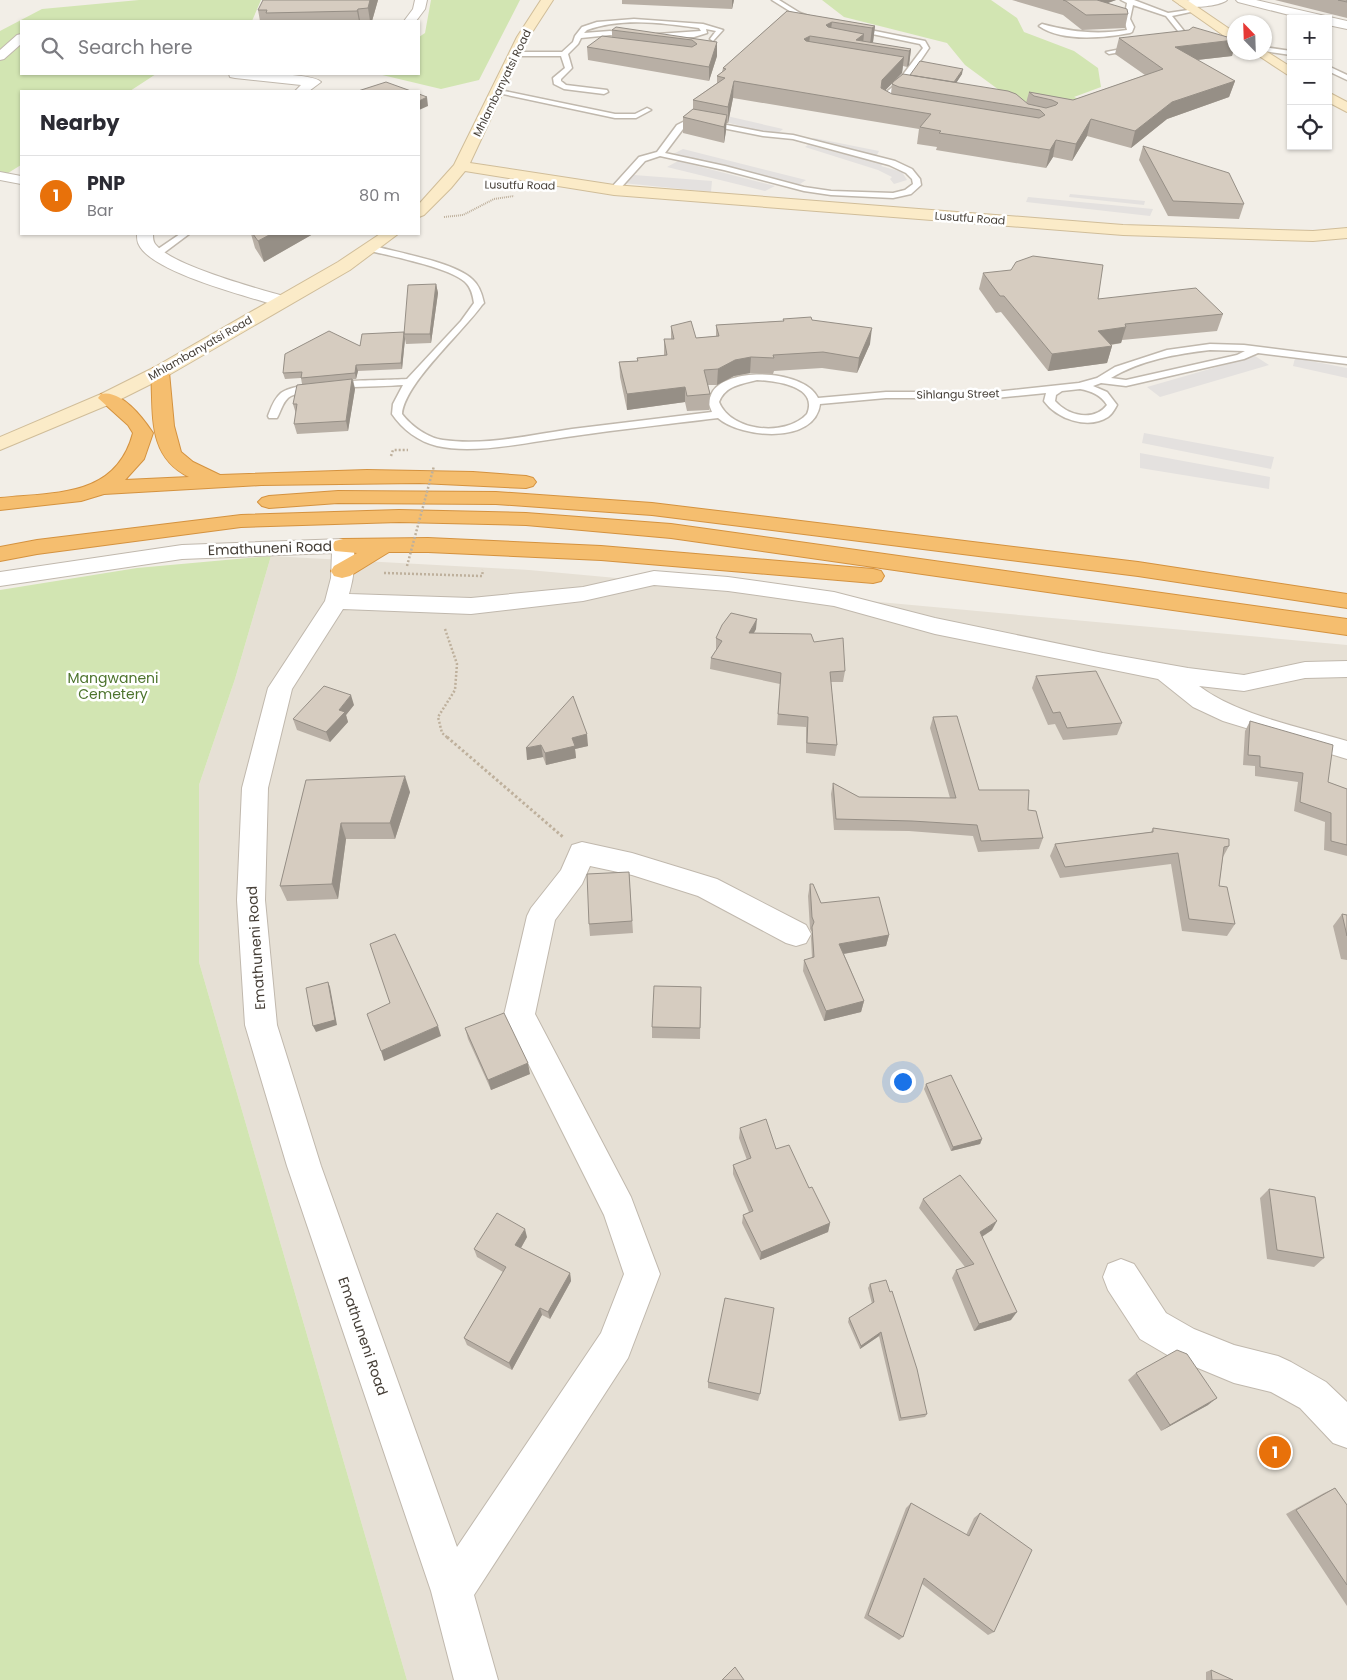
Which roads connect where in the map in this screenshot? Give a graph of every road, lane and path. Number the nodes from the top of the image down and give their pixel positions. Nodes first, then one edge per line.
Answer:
1 (421, 0) edge
2 (547, 0) edge
3 (775, 0) edge
4 (1221, 0) edge
5 (1242, 0) edge
6 (1128, 1) edge
7 (1185, 5) edge
8 (1168, 14) junction
9 (1304, 15) edge
10 (411, 20) edge
11 (1332, 21) edge
12 (823, 22) edge
13 (1347, 25) edge
14 (703, 26) junction
15 (1042, 26) dead end
16 (849, 28) dead end
17 (1227, 32) edge
18 (638, 36) dead end
19 (647, 37) dead end
20 (20, 39) edge
21 (713, 39) edge
22 (580, 41) junction
23 (1168, 44) edge
24 (1142, 48) edge
25 (1272, 50) edge
26 (1109, 52) dead end
27 (1287, 52) edge
28 (516, 54) junction
29 (564, 54) junction
30 (0, 56) edge
31 (1271, 60) edge
32 (1287, 70) edge
33 (1332, 70) edge
34 (256, 75) edge
35 (318, 78) edge
36 (1347, 78) edge
37 (900, 86) junction
38 (908, 88) edge
39 (302, 90) edge
40 (498, 91) junction
41 (604, 92) dead end
42 (1332, 99) edge
43 (1347, 108) edge
44 (903, 109) edge
45 (648, 110) dead end
46 (660, 154) junction
47 (461, 166) junction
48 (0, 176) edge
49 (19, 180) dead end
50 (464, 184) dead end
51 (482, 184) dead end
52 (446, 185) junction
53 (594, 187) junction
54 (614, 190) junction
55 (519, 195) dead end
56 (420, 211) edge
57 (436, 218) dead end
58 (1347, 233) edge
59 (144, 235) edge
60 (184, 235) edge
61 (389, 235) edge
62 (370, 248) junction
63 (158, 254) junction
64 (281, 301) junction
65 (1258, 349) junction
66 (1347, 361) edge
67 (160, 372) junction
68 (1101, 380) junction
69 (410, 382) junction
70 (1080, 386) junction
71 (1062, 387) junction
72 (108, 398) junction
73 (815, 401) junction
74 (718, 415) junction
75 (273, 416) dead end
76 (0, 444) edge
77 (434, 466) dead end
78 (217, 481) junction
79 (102, 488) junction
80 (0, 504) edge
81 (0, 536) edge
82 (0, 554) edge
83 (408, 566) dead end
84 (483, 568) dead end
85 (1138, 569) junction
86 (340, 572) junction
87 (388, 574) dead end
88 (0, 579) edge
89 (1347, 601) edge
90 (1166, 603) junction
91 (471, 606) junction
92 (1347, 627) edge
93 (1347, 669) edge
94 (1163, 672) junction
95 (1347, 750) edge
96 (582, 853) junction
97 (796, 934) dead end
98 (1121, 1276) dead end
99 (1347, 1429) edge
100 (452, 1591) junction
101 (476, 1680) edge

1 - 10 street
2 - 28 street, Mhlambanyatsi Road
3 - 12 lane
4 - 7 street
5 - 9 street
6 - 8 lane
6 - 15 lane
7 - 8 lane
7 - 17 street
8 - 23 lane
11 - 13 street
14 - 19 lane
14 - 21 lane
14 - 22 lane
16 - 37 lane
18 - 22 lane
20 - 30 street
22 - 29 lane
24 - 26 lane
25 - 27 lane
28 - 29 lane
28 - 40 street, Mhlambanyatsi Road
29 - 41 lane
31 - 32 street
33 - 36 lane
34 - 35 street
35 - 39 street
37 - 38 lane
37 - 44 lane
40 - 45 lane
40 - 47 street, Mhlambanyatsi Road
42 - 43 street
46 - 46 lane
46 - 54 lane
47 - 52 street, Mhlambanyatsi Road
47 - 53 street, Lusutfu Road
48 - 49 street
50 - 52 street, Lusutfu Road
51 - 53 street, Lusutfu Road
52 - 56 street, Mhlambanyatsi Road
53 - 54 street, Lusutfu Road
54 - 58 street, Lusutfu Road
55 - 57 path
59 - 63 street
60 - 63 lane
61 - 62 street, Mhlambanyatsi Road
62 - 64 street, Mhlambanyatsi Road
62 - 69 lane
63 - 64 street
64 - 67 street, Mhlambanyatsi Road
65 - 66 lane, Sihlangu Street
65 - 68 lane, Sihlangu Street
65 - 68 lane, Sihlangu Street
67 - 72 street, Mhlambanyatsi Road
67 - 78 highway
68 - 70 lane, Sihlangu Street
69 - 74 lane
69 - 75 lane
70 - 71 lane, Sihlangu Street
70 - 71 lane
71 - 73 lane, Sihlangu Street
72 - 76 street, Mhlambanyatsi Road
72 - 79 highway
73 - 74 lane
73 - 74 lane
77 - 83 path, bridge
78 - 79 highway
78 - 85 highway
79 - 80 highway
81 - 85 highway
82 - 90 highway
84 - 87 path
85 - 89 highway
86 - 88 street, Emathuneni Road
86 - 90 highway
86 - 91 street
86 - 100 street, Emathuneni Road
90 - 92 highway
91 - 94 street
91 - 96 path
93 - 94 street
94 - 95 street
96 - 97 street
96 - 100 street
98 - 99 street
100 - 101 street, Emathuneni Road

